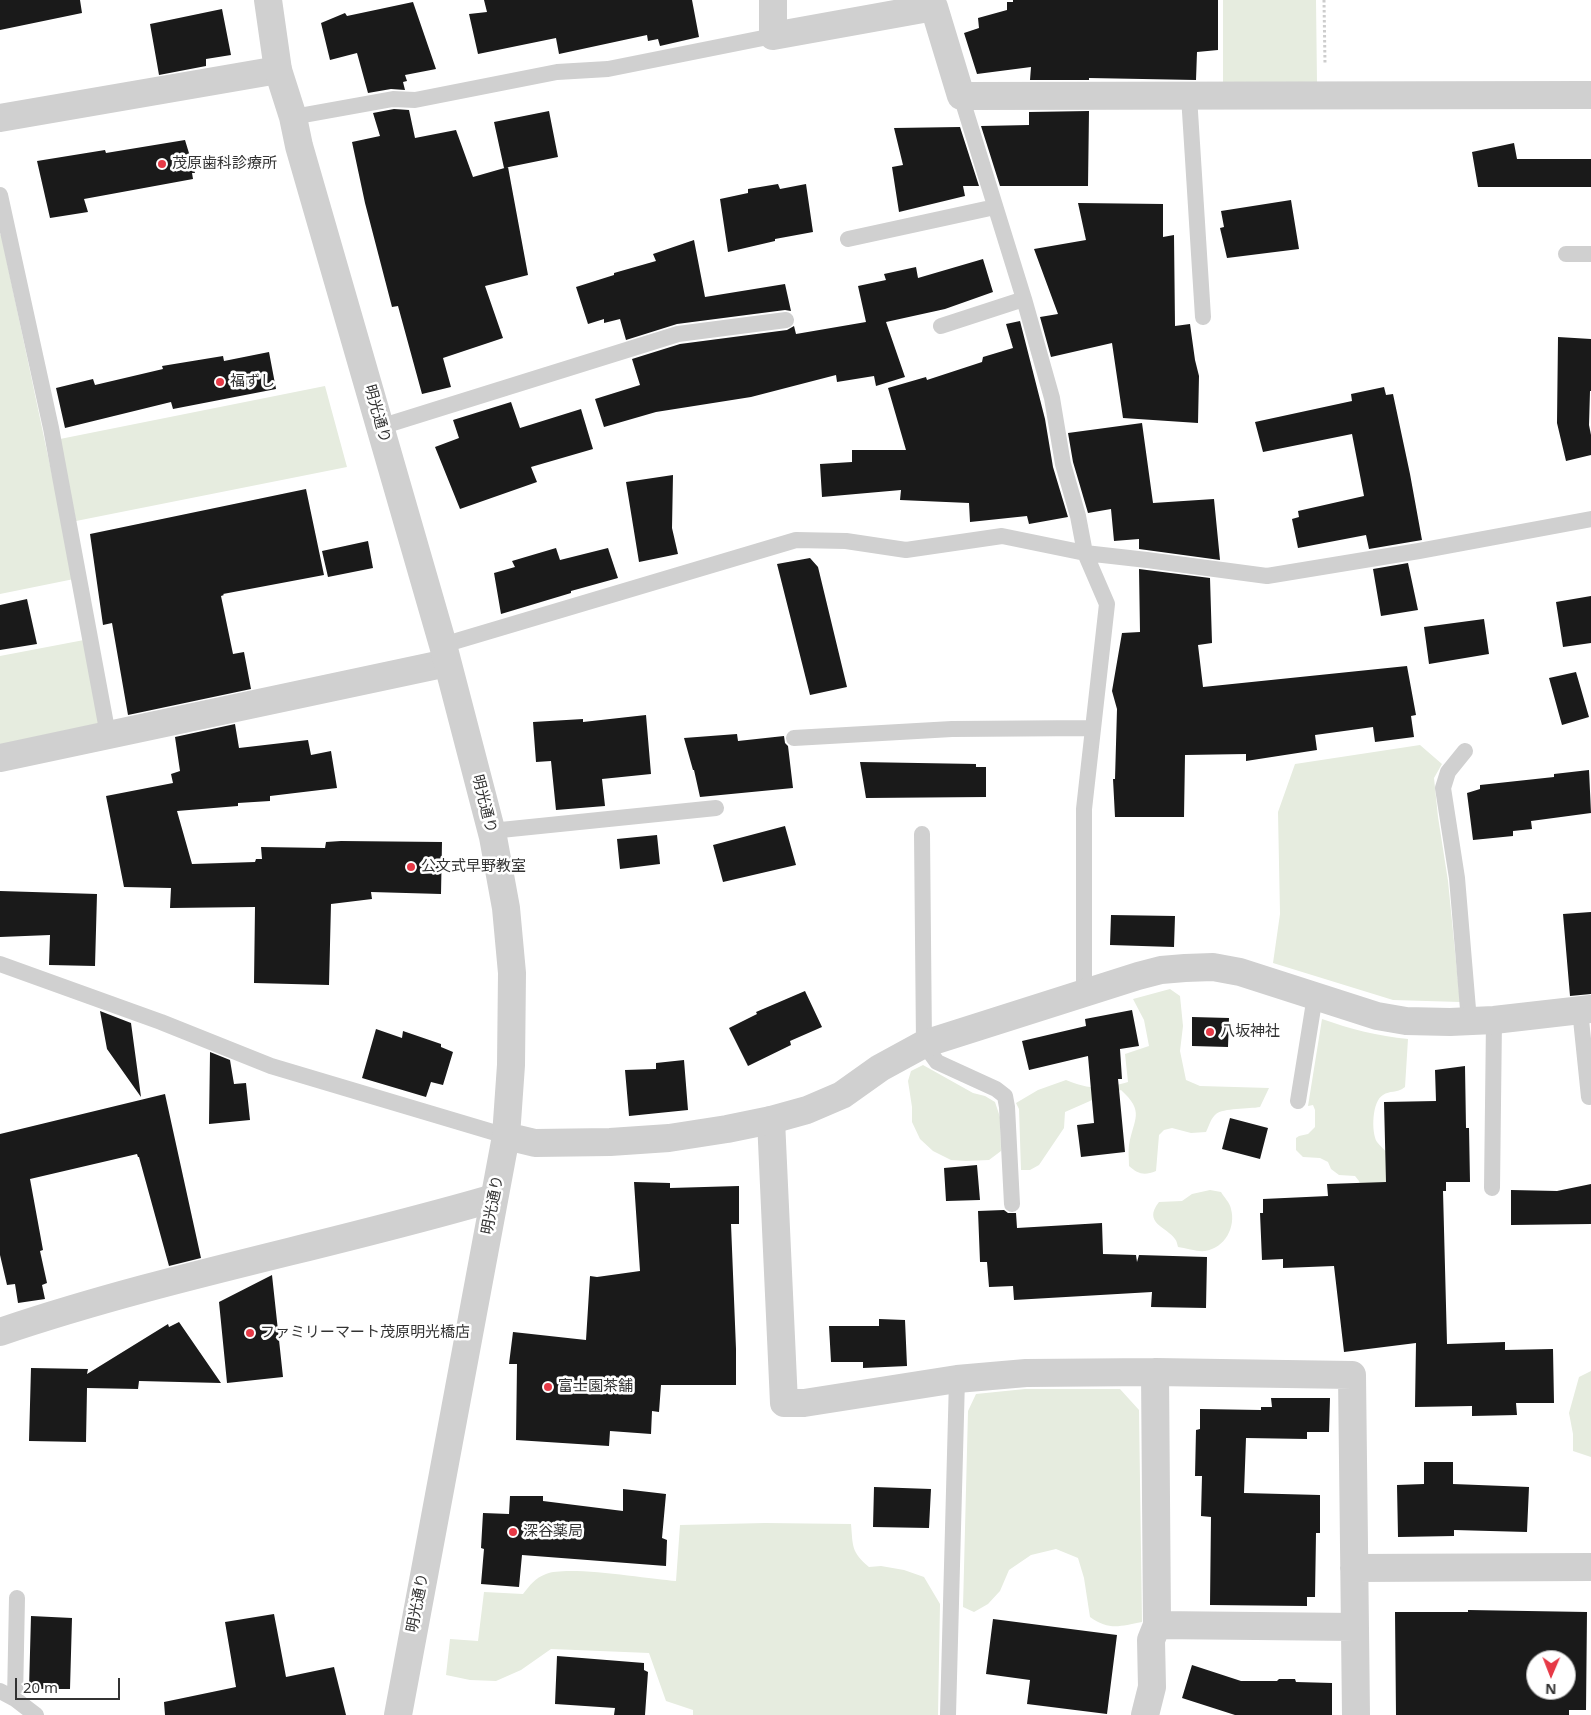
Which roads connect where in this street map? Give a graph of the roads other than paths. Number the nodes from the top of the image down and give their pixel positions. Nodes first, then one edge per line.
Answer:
1 (268, 0) edge
2 (773, 0) edge
3 (772, 36) junction
4 (278, 70) junction
5 (1591, 95) edge
6 (962, 96) junction
7 (1190, 96) junction
8 (293, 117) junction
9 (0, 118) edge
10 (0, 195) edge
11 (995, 207) junction
12 (848, 239) dead end
13 (1566, 254) dead end
14 (1591, 254) edge
15 (1024, 299) junction
16 (1203, 317) dead end
17 (786, 320) dead end
18 (941, 326) dead end
19 (380, 427) junction
20 (1591, 519) edge
21 (1085, 553) junction
22 (445, 654) junction
23 (1092, 728) junction
24 (108, 735) junction
25 (794, 738) dead end
26 (1465, 751) dead end
27 (0, 758) edge
28 (716, 808) dead end
29 (491, 831) junction
30 (922, 834) dead end
31 (0, 964) edge
32 (1084, 993) junction
33 (1315, 996) junction
34 (1586, 1009) edge
35 (1481, 1021) junction
36 (924, 1044) junction
37 (1589, 1097) dead end
38 (1298, 1101) dead end
39 (771, 1120) junction
40 (506, 1136) junction
41 (1492, 1188) dead end
42 (494, 1198) junction
43 (1012, 1204) dead end
44 (0, 1332) edge
45 (1155, 1372) junction
46 (957, 1379) junction
47 (1591, 1567) edge
48 (1354, 1568) junction
49 (17, 1598) dead end
50 (1157, 1625) junction
51 (1355, 1627) junction
52 (0, 1691) edge
53 (15, 1699) junction
54 (36, 1715) edge
55 (398, 1715) edge
56 (948, 1715) edge
57 (1145, 1715) edge
58 (1356, 1715) edge

1 - 4 street, 明光通り
2 - 3 street
3 - 6 street
3 - 8 lane
4 - 8 street, 明光通り
4 - 9 street
5 - 7 street
6 - 7 street
6 - 11 lane
7 - 16 lane
8 - 19 street, 明光通り
10 - 24 lane
11 - 12 lane
11 - 15 lane
13 - 14 lane
15 - 18 lane
15 - 21 lane
17 - 19 lane
19 - 22 street, 明光通り
20 - 21 lane
21 - 22 lane
21 - 23 lane
22 - 24 street
22 - 29 street, 明光通り
23 - 25 lane
23 - 32 lane
24 - 27 street
26 - 35 lane
28 - 29 lane
29 - 40 street, 明光通り
30 - 36 lane
31 - 40 lane
32 - 33 street
32 - 36 street
33 - 35 street
33 - 38 lane
34 - 35 street
34 - 37 lane
35 - 41 lane
36 - 39 street
36 - 43 lane
39 - 40 street
39 - 46 street
40 - 42 street, 明光通り
42 - 44 street
42 - 55 street, 明光通り
45 - 46 street
45 - 48 street
45 - 50 street
46 - 56 lane
47 - 48 street
48 - 51 street
49 - 53 lane
50 - 51 street
50 - 57 street
51 - 58 street
52 - 53 lane
53 - 54 lane

